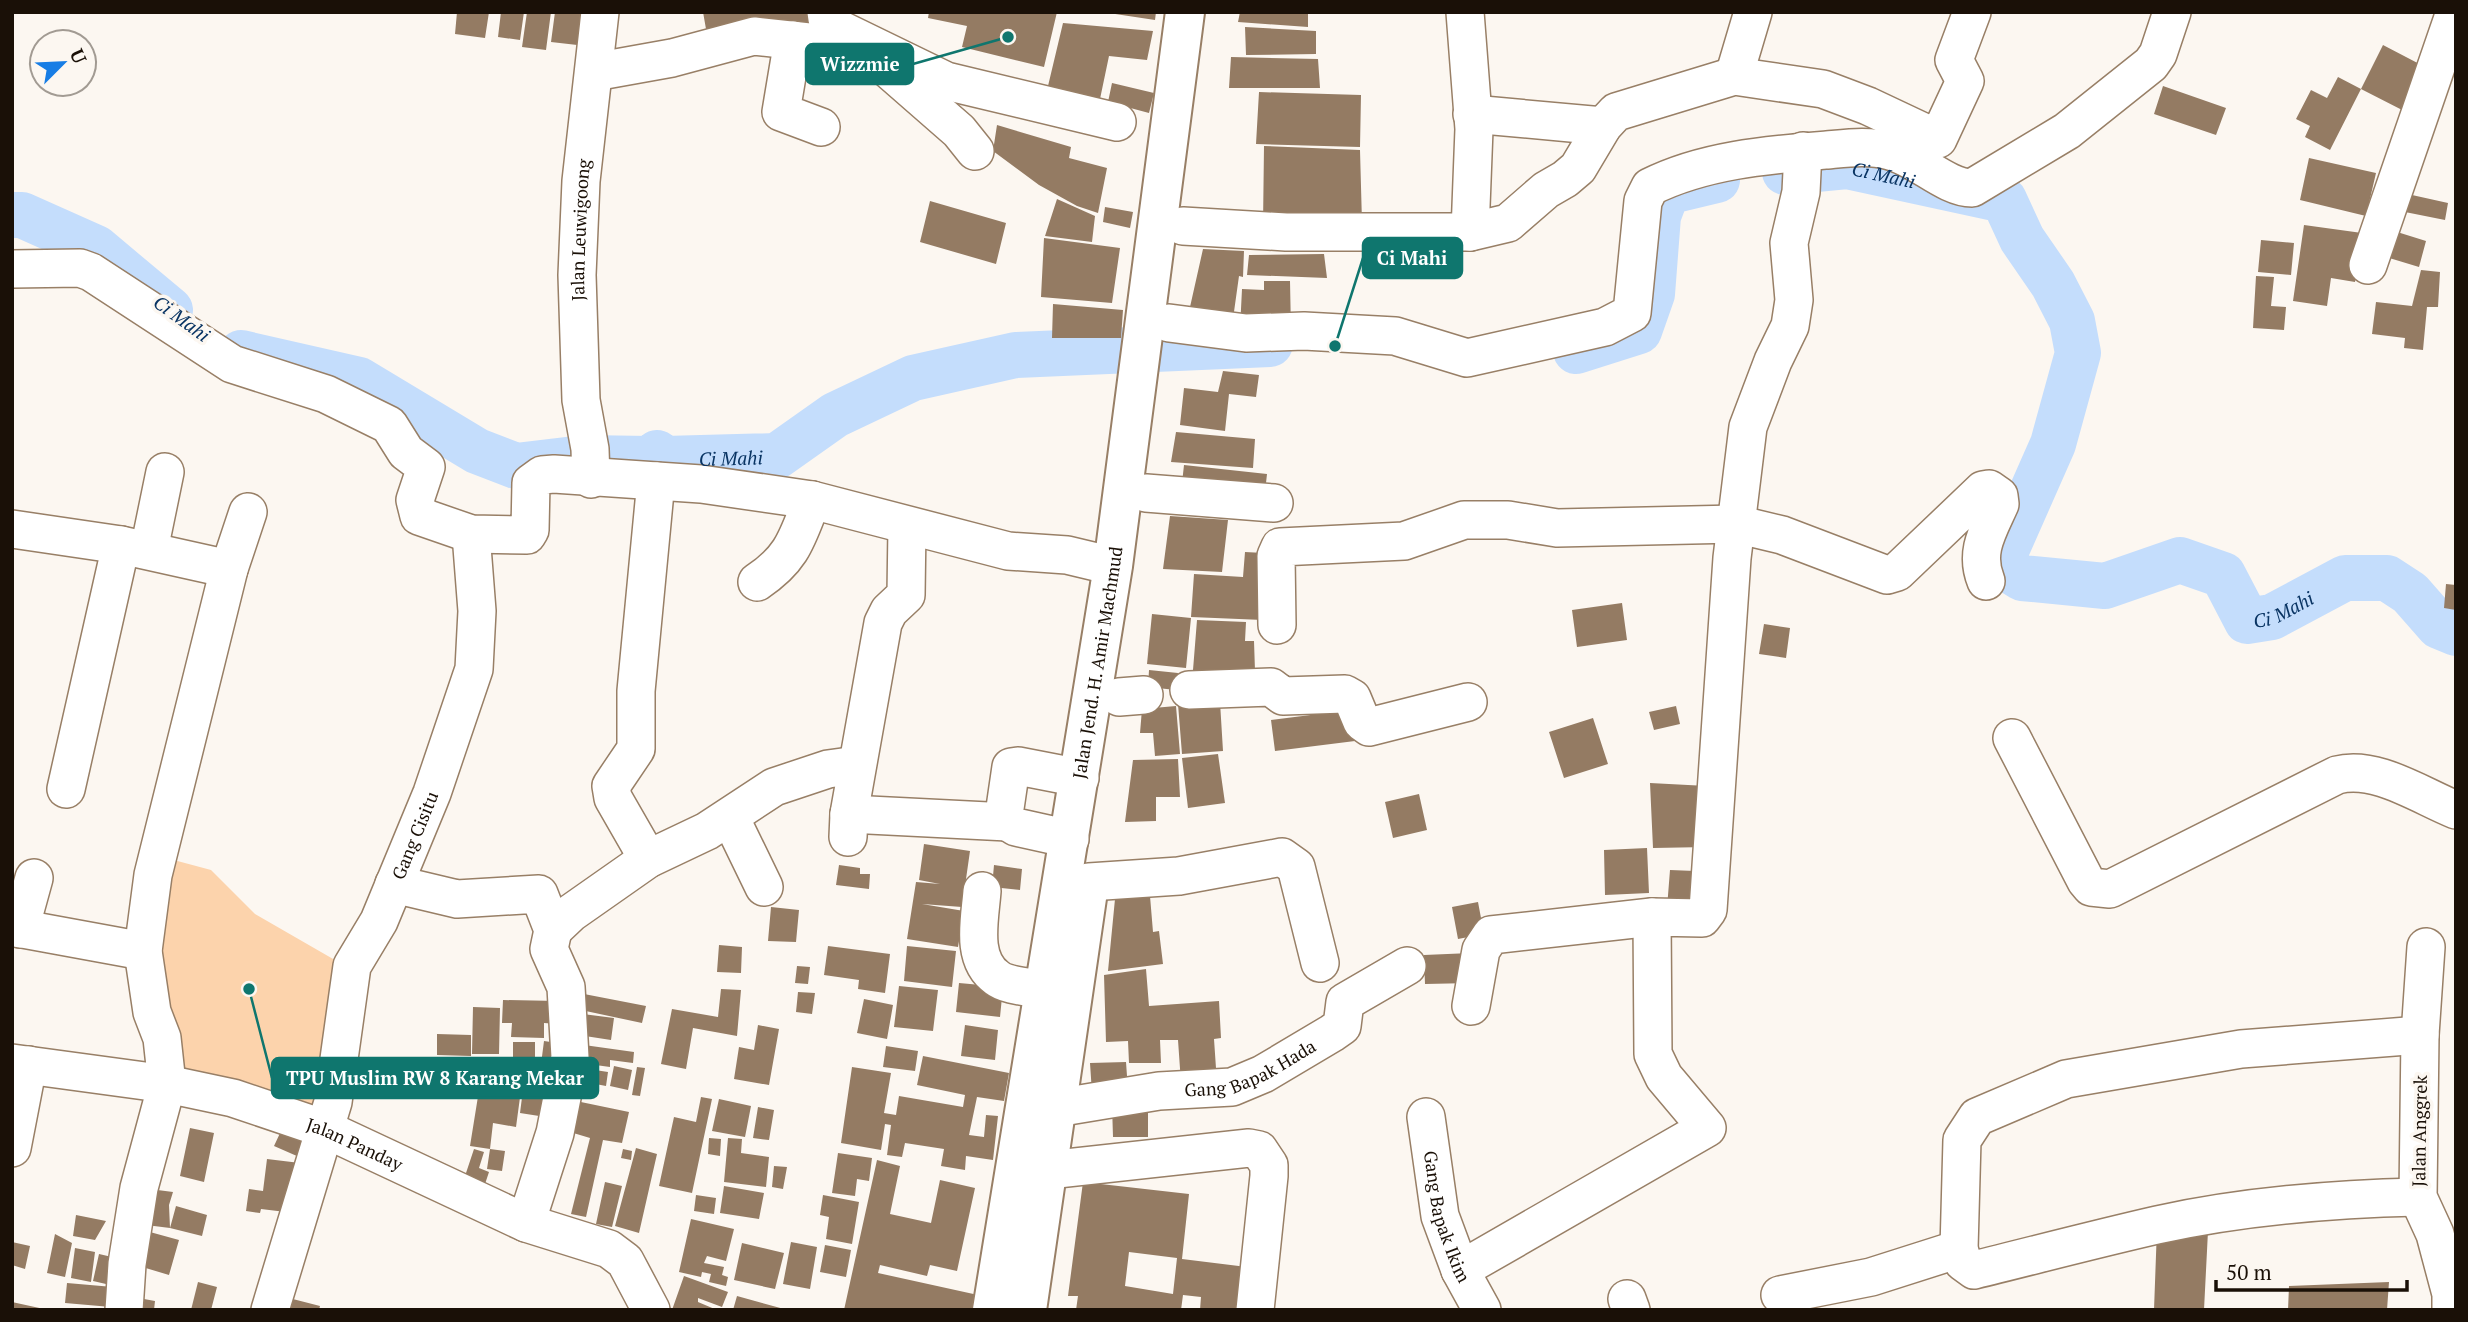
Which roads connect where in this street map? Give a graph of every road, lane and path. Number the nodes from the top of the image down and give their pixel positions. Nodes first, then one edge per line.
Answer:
1 (600, 12) edge
2 (826, 12) edge
3 (1185, 12) edge
4 (1210, 12) edge
5 (1465, 12) edge
6 (1753, 12) edge
7 (1972, 12) edge
8 (2172, 12) edge
9 (2455, 12) edge
10 (793, 40) junction
11 (594, 72) junction
12 (1734, 76) junction
13 (1472, 114) junction
14 (1117, 122) dead end
15 (1603, 126) junction
16 (821, 127) dead end
17 (975, 151) dead end
18 (1930, 152) junction
19 (1802, 168) junction
20 (1183, 226) junction
21 (1470, 232) junction
22 (2368, 265) dead end
23 (12, 269) edge
24 (1160, 328) junction
25 (1150, 378) junction
26 (591, 465) junction
27 (165, 472) dead end
28 (656, 481) junction
29 (1146, 493) junction
30 (812, 500) junction
31 (1274, 503) dead end
32 (248, 512) dead end
33 (1736, 524) junction
34 (907, 526) junction
35 (12, 529) edge
36 (471, 534) junction
37 (135, 547) junction
38 (1113, 566) junction
39 (229, 569) junction
40 (1986, 581) dead end
41 (757, 582) dead end
42 (1276, 625) dead end
43 (1189, 690) dead end
44 (1468, 702) dead end
45 (2012, 738) dead end
46 (857, 765) junction
47 (1080, 778) junction
48 (66, 789) dead end
49 (2456, 810) edge
50 (730, 817) junction
51 (1008, 822) junction
52 (1070, 839) junction
53 (648, 859) junction
54 (34, 878) dead end
55 (1089, 882) junction
56 (394, 884) junction
57 (764, 887) dead end
58 (982, 891) dead end
59 (1652, 917) junction
60 (16, 928) edge
61 (551, 939) junction
62 (2426, 947) dead end
63 (144, 951) junction
64 (1320, 963) dead end
65 (1407, 966) dead end
66 (1044, 990) junction
67 (1471, 1006) dead end
68 (2420, 1035) junction
69 (20, 1064) edge
70 (167, 1084) junction
71 (1056, 1108) junction
72 (1426, 1117) dead end
73 (325, 1129) junction
74 (12, 1147) edge
75 (1048, 1170) junction
76 (2418, 1197) junction
77 (526, 1223) junction
78 (1959, 1248) junction
79 (1460, 1270) junction
80 (1780, 1295) dead end
81 (124, 1310) edge
82 (270, 1310) edge
83 (651, 1310) edge
84 (992, 1310) edge
85 (1027, 1310) edge
86 (1255, 1310) edge
87 (1482, 1310) edge
88 (2451, 1310) edge

1 - 11 street, Jalan Leuwigoong
2 - 14 street
3 - 24 highway, Jalan Jend. H. Amir Machmud
4 - 20 highway, Jalan Jend. H. Amir Machmud
5 - 13 street
6 - 12 street
7 - 18 street
8 - 18 street
9 - 22 street
10 - 11 street
10 - 16 street
10 - 17 street
11 - 26 street, Jalan Leuwigoong
12 - 15 street
12 - 18 street
13 - 15 street
13 - 21 street
15 - 21 street
18 - 19 street
19 - 24 street
19 - 33 street
20 - 21 street
20 - 24 highway, Jalan Jend. H. Amir Machmud
23 - 36 street
24 - 25 highway, Jalan Jend. H. Amir Machmud
25 - 29 highway, Jalan Jend. H. Amir Machmud
25 - 38 highway, Jalan Jend. H. Amir Machmud
26 - 28 street
26 - 36 street
27 - 37 street
28 - 30 street
28 - 53 street
29 - 31 street
29 - 55 highway, Jalan Jend. H. Amir Machmud
30 - 34 street
30 - 41 street
32 - 39 street
33 - 40 street
33 - 42 street
33 - 59 street
34 - 38 street
34 - 46 street
35 - 37 street
36 - 56 street, Gang Cisitu
37 - 39 street
37 - 48 street
38 - 47 highway, Jalan Jend. H. Amir Machmud
39 - 63 street
43 - 44 street
45 - 49 street
46 - 50 street
46 - 51 street
47 - 51 street
47 - 52 highway, Jalan Jend. H. Amir Machmud
50 - 53 street
50 - 57 street
51 - 52 street
52 - 66 highway, Jalan Jend. H. Amir Machmud
53 - 61 street
54 - 60 street
55 - 64 street
55 - 71 highway, Jalan Jend. H. Amir Machmud
56 - 61 street
56 - 73 street, Gang Cisitu
58 - 66 street
59 - 67 street
59 - 79 street
60 - 63 street
61 - 77 street
62 - 68 street, Jalan Anggrek
63 - 70 street
65 - 71 street, Gang Bapak Hada
66 - 84 highway, Jalan Jend. H. Amir Machmud
68 - 76 street, Jalan Anggrek
68 - 78 street
69 - 70 street, Jalan Panday
69 - 74 street
70 - 73 street, Jalan Panday
70 - 81 street
71 - 75 highway, Jalan Jend. H. Amir Machmud
72 - 79 street, Gang Bapak Ikim
73 - 77 street, Jalan Panday
73 - 82 street, Gang Cisitu
75 - 85 highway, Jalan Jend. H. Amir Machmud
75 - 86 street
76 - 78 street
76 - 88 street, Jalan Anggrek
77 - 83 street, Jalan Panday
78 - 80 street
79 - 87 street, Gang Bapak Ikim

